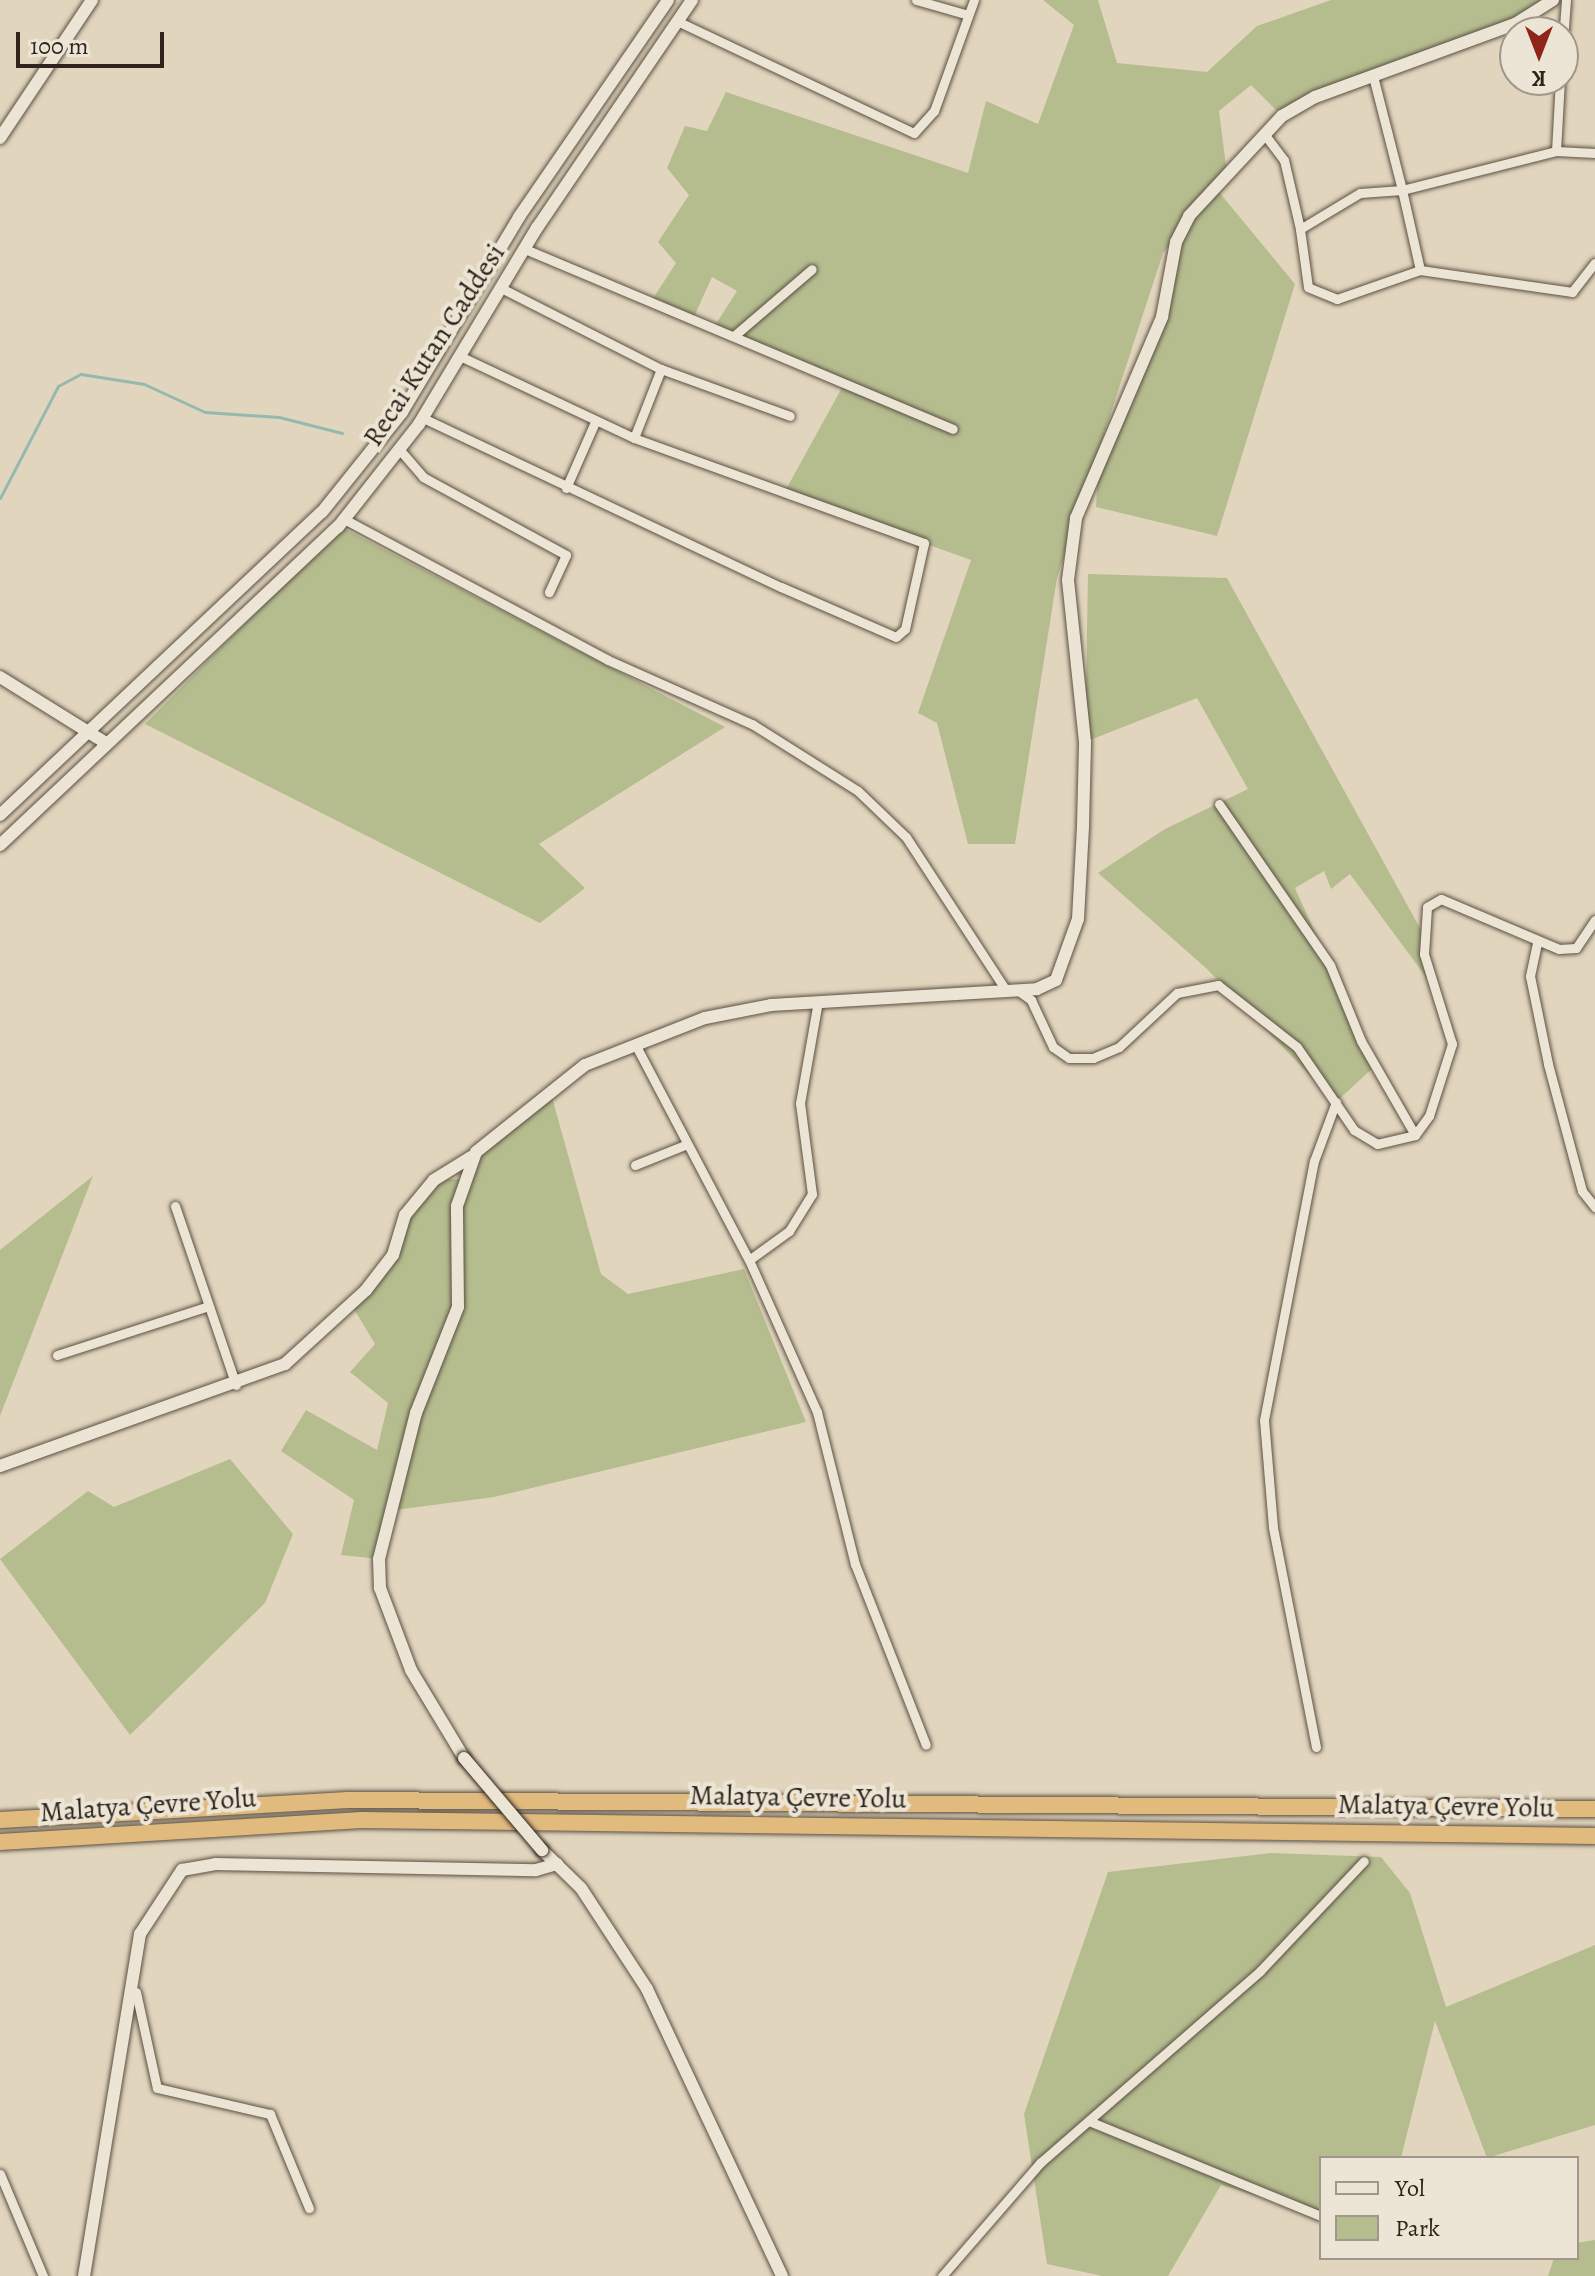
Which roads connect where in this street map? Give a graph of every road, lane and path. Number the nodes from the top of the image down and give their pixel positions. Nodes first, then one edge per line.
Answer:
1 (92, 0) edge
2 (668, 0) edge
3 (692, 0) edge
4 (916, 0) edge
5 (974, 0) edge
6 (1553, 0) edge
7 (965, 14) junction
8 (677, 21) junction
9 (1373, 76) junction
10 (1559, 96) edge
11 (1265, 135) junction
12 (0, 138) edge
13 (1556, 151) junction
14 (1595, 153) edge
15 (1402, 190) junction
16 (1300, 229) junction
17 (525, 249) junction
18 (1595, 263) edge
19 (812, 269) dead end
20 (1420, 270) junction
21 (501, 288) junction
22 (735, 335) junction
23 (460, 356) junction
24 (661, 369) junction
25 (790, 416) dead end
26 (423, 418) junction
27 (595, 422) junction
28 (953, 429) dead end
29 (634, 438) junction
30 (399, 449) junction
31 (566, 488) junction
32 (344, 519) junction
33 (549, 592) dead end
34 (0, 677) edge
35 (88, 731) junction
36 (106, 743) junction
37 (1219, 804) dead end
38 (0, 815) edge
39 (0, 845) edge
40 (1595, 920) edge
41 (1537, 943) junction
42 (1056, 980) junction
43 (1011, 989) junction
44 (818, 1001) junction
45 (1037, 1010) junction
46 (635, 1044) junction
47 (1336, 1102) junction
48 (1415, 1135) junction
49 (685, 1145) junction
50 (476, 1152) junction
51 (635, 1165) dead end
52 (175, 1206) dead end
53 (1595, 1207) edge
54 (749, 1260) junction
55 (206, 1307) junction
56 (57, 1355) dead end
57 (236, 1386) junction
58 (0, 1466) edge
59 (926, 1745) dead end
60 (1316, 1747) dead end
61 (1595, 1809) edge
62 (0, 1820) edge
63 (1595, 1836) edge
64 (0, 1842) edge
65 (1364, 1861) dead end
66 (557, 1864) junction
67 (136, 1992) junction
68 (1089, 2121) junction
69 (0, 2174) edge
70 (309, 2208) dead end
71 (1319, 2215) edge
72 (43, 2276) edge
73 (84, 2276) edge
74 (782, 2276) edge
75 (942, 2276) edge

1 - 12 street
2 - 35 street, Recai Kutan Caddesi
3 - 8 street, Recai Kutan Caddesi
4 - 7 street
5 - 7 street
6 - 9 street
7 - 8 street
8 - 17 street, Recai Kutan Caddesi
9 - 11 street
9 - 15 street
10 - 13 street
11 - 16 street
11 - 42 street
13 - 14 street
13 - 15 street
15 - 16 street
15 - 20 street
16 - 20 street
17 - 21 street, Recai Kutan Caddesi
17 - 22 street
18 - 20 street
19 - 22 street
21 - 23 street, Recai Kutan Caddesi
21 - 24 street
22 - 28 street
23 - 26 street, Recai Kutan Caddesi
23 - 27 street
24 - 25 street
24 - 29 street
26 - 30 street, Recai Kutan Caddesi
26 - 31 street
27 - 29 street
27 - 31 street
29 - 31 street
30 - 32 street, Recai Kutan Caddesi
30 - 33 street
32 - 36 street, Recai Kutan Caddesi
32 - 43 street
34 - 35 street
35 - 36 street
35 - 38 street, Recai Kutan Caddesi
36 - 39 street, Recai Kutan Caddesi
37 - 48 street
40 - 41 street
41 - 48 street
41 - 53 street
42 - 43 street
42 - 45 street
43 - 44 street
43 - 45 street
44 - 46 street
44 - 54 street
45 - 47 street
46 - 49 street
46 - 50 street
47 - 48 street
47 - 60 street
49 - 51 street
49 - 54 street
50 - 57 street
50 - 66 street, bridge
52 - 55 street
54 - 59 street
55 - 56 street
55 - 57 street
57 - 58 street
61 - 62 highway, Malatya Çevre Yolu
63 - 64 highway, Malatya Çevre Yolu
65 - 68 street
66 - 67 street
66 - 74 street
67 - 70 street
67 - 73 street
68 - 71 street
68 - 75 street
69 - 72 street

